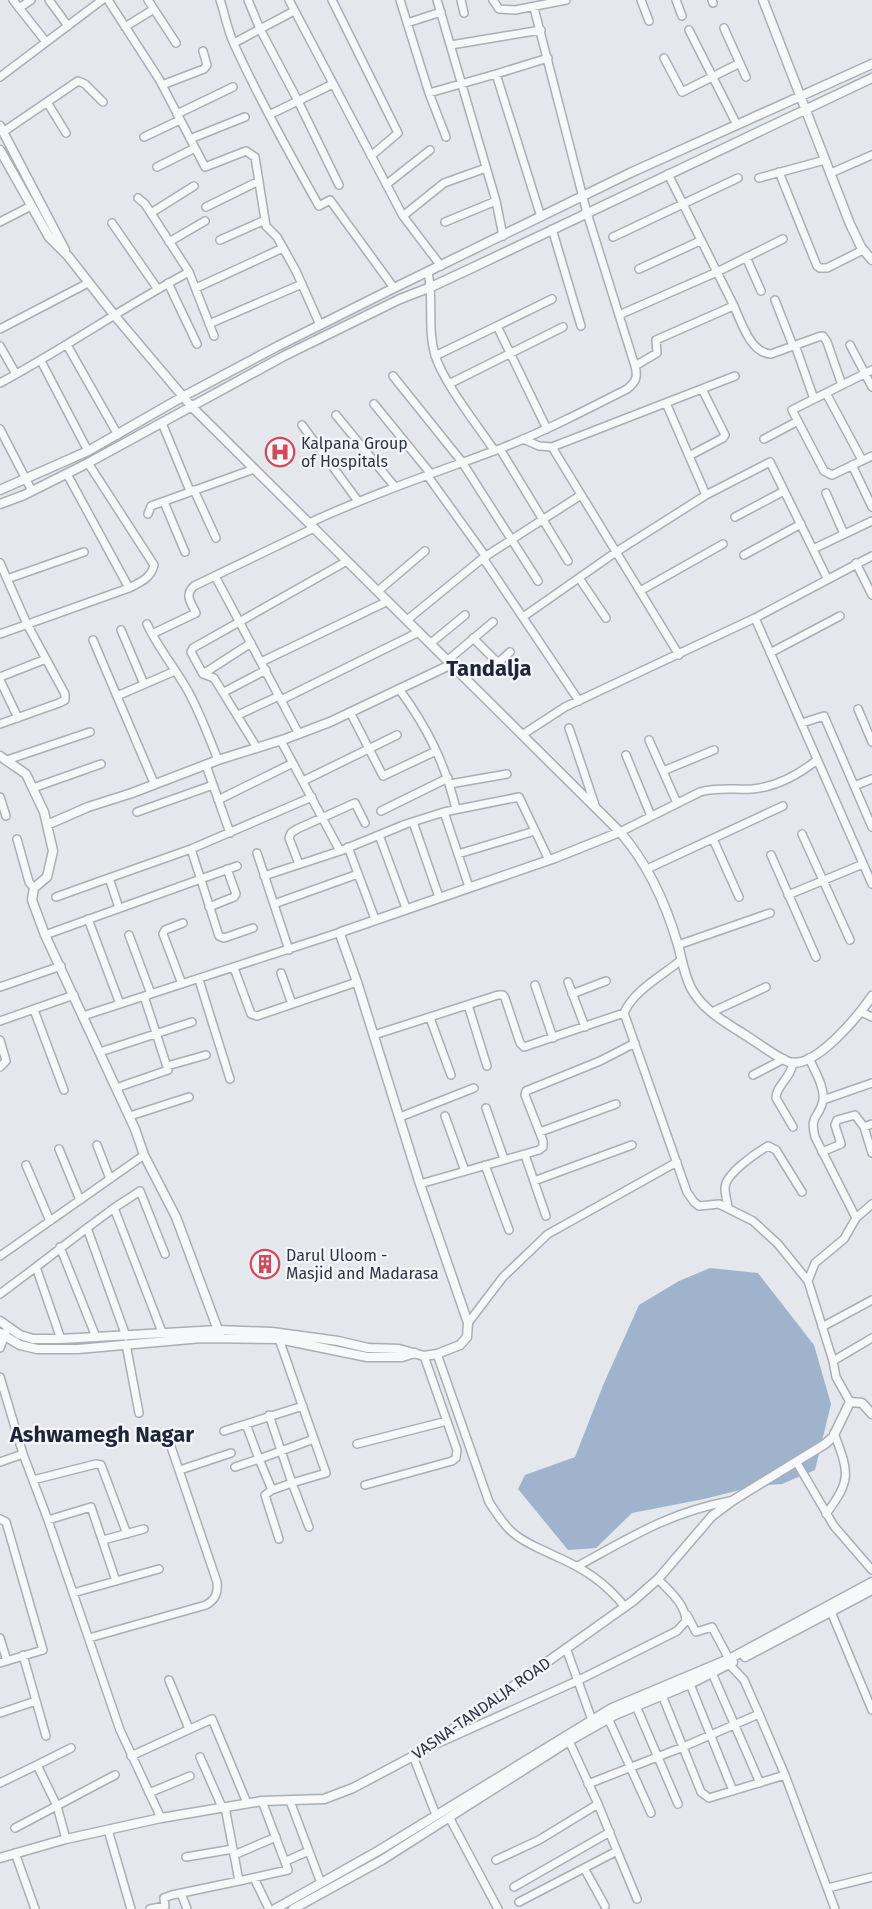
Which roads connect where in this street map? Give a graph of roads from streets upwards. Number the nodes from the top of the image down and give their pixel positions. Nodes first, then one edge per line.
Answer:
1 (13, 0) edge
2 (31, 0) edge
3 (49, 0) edge
4 (108, 0) edge
5 (148, 0) edge
6 (220, 0) edge
7 (248, 0) edge
8 (288, 0) edge
9 (332, 0) edge
10 (400, 0) edge
11 (437, 0) edge
12 (461, 0) edge
13 (493, 0) edge
14 (566, 0) edge
15 (641, 0) edge
16 (676, 0) edge
17 (764, 0) edge
18 (99, 1) edge
19 (19, 8) junction
20 (534, 8) junction
21 (154, 9) junction
22 (294, 11) junction
23 (441, 12) junction
24 (464, 13) dead end
25 (682, 16) dead end
26 (649, 21) dead end
27 (407, 23) junction
28 (68, 26) junction
29 (125, 27) junction
30 (724, 28) dead end
31 (260, 29) junction
32 (541, 30) junction
33 (689, 30) dead end
34 (46, 42) junction
35 (176, 43) dead end
36 (234, 43) junction
37 (451, 45) junction
38 (203, 51) dead end
39 (548, 58) junction
40 (664, 58) dead end
41 (740, 63) junction
42 (872, 64) edge
43 (495, 74) junction
44 (746, 76) dead end
45 (0, 77) edge
46 (713, 77) junction
47 (872, 78) edge
48 (333, 84) junction
49 (462, 84) junction
50 (162, 85) junction
51 (233, 87) dead end
52 (429, 93) junction
53 (801, 97) junction
54 (298, 101) junction
55 (47, 102) junction
56 (103, 102) dead end
57 (805, 108) junction
58 (269, 115) junction
59 (178, 117) junction
60 (245, 117) dead end
61 (737, 125) junction
62 (2, 129) edge
63 (66, 133) dead end
64 (144, 137) dead end
65 (446, 137) dead end
66 (190, 139) junction
67 (195, 148) junction
68 (0, 150) edge
69 (430, 150) dead end
70 (872, 155) edge
71 (371, 156) junction
72 (825, 159) junction
73 (2, 160) edge
74 (157, 167) dead end
75 (486, 168) junction
76 (778, 172) junction
77 (831, 173) junction
78 (668, 174) junction
79 (738, 178) dead end
80 (759, 178) dead end
81 (259, 181) junction
82 (387, 184) junction
83 (339, 185) dead end
84 (194, 186) dead end
85 (583, 197) junction
86 (138, 198) dead end
87 (496, 201) junction
88 (681, 203) junction
89 (31, 206) junction
90 (206, 207) dead end
91 (151, 213) junction
92 (587, 213) junction
93 (403, 216) junction
94 (542, 217) junction
95 (265, 220) junction
96 (205, 221) dead end
97 (0, 222) edge
98 (445, 222) dead end
99 (112, 223) dead end
100 (552, 229) junction
101 (503, 236) junction
102 (613, 237) dead end
103 (783, 239) dead end
104 (220, 240) dead end
105 (700, 241) junction
106 (169, 242) junction
107 (283, 248) junction
108 (863, 250) junction
109 (68, 255) junction
110 (746, 257) junction
111 (872, 260) edge
112 (441, 266) junction
113 (639, 269) dead end
114 (189, 272) junction
115 (428, 272) junction
116 (717, 272) junction
117 (88, 283) junction
118 (168, 283) junction
119 (302, 284) junction
120 (431, 287) junction
121 (157, 288) junction
122 (196, 288) junction
123 (394, 288) junction
124 (761, 291) dead end
125 (552, 299) dead end
126 (775, 300) dead end
127 (733, 304) junction
128 (619, 315) junction
129 (116, 316) junction
130 (209, 324) junction
131 (320, 325) junction
132 (497, 326) junction
133 (581, 326) dead end
134 (563, 327) dead end
135 (0, 330) edge
136 (214, 336) dead end
137 (198, 344) dead end
138 (68, 345) junction
139 (794, 345) junction
140 (849, 345) dead end
141 (0, 346) edge
142 (510, 353) junction
143 (435, 356) junction
144 (41, 361) junction
145 (635, 366) junction
146 (868, 372) edge
147 (16, 374) junction
148 (393, 376) dead end
149 (735, 376) dead end
150 (0, 382) edge
151 (449, 384) junction
152 (842, 385) junction
153 (872, 387) edge
154 (702, 388) junction
155 (826, 393) junction
156 (184, 396) junction
157 (813, 399) junction
158 (666, 403) junction
159 (374, 404) dead end
160 (191, 406) junction
161 (336, 415) dead end
162 (798, 421) junction
163 (162, 423) junction
164 (302, 425) dead end
165 (0, 429) edge
166 (547, 429) junction
167 (118, 435) junction
168 (523, 439) junction
169 (764, 439) dead end
170 (552, 447) junction
171 (497, 449) junction
172 (88, 451) junction
173 (689, 456) junction
174 (872, 456) edge
175 (862, 460) junction
176 (462, 462) junction
177 (88, 463) junction
178 (852, 465) junction
179 (254, 469) junction
180 (67, 474) junction
181 (429, 474) junction
182 (26, 479) junction
183 (395, 487) junction
184 (0, 490) edge
185 (192, 490) junction
186 (32, 491) junction
187 (784, 491) junction
188 (826, 493) dead end
189 (581, 495) junction
190 (706, 495) junction
191 (358, 501) junction
192 (164, 502) junction
193 (0, 504) edge
194 (872, 507) edge
195 (148, 514) dead end
196 (735, 517) dead end
197 (544, 520) junction
198 (872, 521) edge
199 (801, 524) junction
200 (311, 526) junction
201 (844, 534) junction
202 (216, 538) dead end
203 (512, 540) junction
204 (723, 544) dead end
205 (813, 549) junction
206 (425, 551) dead end
207 (84, 552) dead end
208 (185, 552) dead end
209 (616, 552) junction
210 (744, 555) dead end
211 (872, 555) edge
212 (485, 557) junction
213 (347, 561) junction
214 (568, 561) dead end
215 (0, 563) edge
216 (856, 563) junction
217 (215, 576) junction
218 (579, 578) junction
219 (826, 578) junction
220 (7, 579) junction
221 (538, 581) dead end
222 (129, 588) junction
223 (378, 591) junction
224 (640, 591) junction
225 (872, 595) edge
226 (388, 601) junction
227 (465, 615) dead end
228 (840, 616) dead end
229 (523, 617) junction
230 (606, 618) dead end
231 (755, 618) junction
232 (407, 620) junction
233 (493, 622) dead end
234 (239, 623) junction
235 (27, 624) junction
236 (147, 624) dead end
237 (121, 630) dead end
238 (419, 632) junction
239 (0, 634) edge
240 (152, 634) junction
241 (473, 639) junction
242 (93, 640) dead end
243 (431, 643) junction
244 (251, 644) junction
245 (510, 652) dead end
246 (770, 653) junction
247 (679, 655) junction
248 (46, 659) junction
249 (261, 662) junction
250 (450, 662) junction
251 (266, 670) junction
252 (175, 671) junction
253 (202, 674) junction
254 (0, 679) edge
255 (144, 684) junction
256 (399, 688) junction
257 (224, 692) junction
258 (117, 696) junction
259 (280, 698) junction
260 (579, 701) junction
261 (858, 709) dead end
262 (350, 712) junction
263 (238, 715) junction
264 (18, 718) junction
265 (802, 723) junction
266 (0, 724) edge
267 (569, 728) dead end
268 (90, 732) dead end
269 (298, 734) junction
270 (397, 735) dead end
271 (522, 735) junction
272 (649, 740) dead end
273 (281, 741) junction
274 (872, 742) edge
275 (257, 748) junction
276 (369, 748) junction
277 (714, 750) dead end
278 (436, 751) junction
279 (626, 755) dead end
280 (3, 758) edge
281 (218, 760) junction
282 (817, 760) junction
283 (293, 763) junction
284 (101, 764) dead end
285 (206, 765) junction
286 (663, 771) junction
287 (507, 774) dead end
288 (872, 779) edge
289 (303, 781) junction
290 (449, 781) junction
291 (154, 783) junction
292 (213, 785) junction
293 (854, 786) junction
294 (33, 788) junction
295 (0, 797) edge
296 (312, 797) junction
297 (218, 801) junction
298 (677, 803) junction
299 (783, 806) dead end
300 (596, 807) junction
301 (456, 809) junction
302 (381, 811) dead end
303 (137, 812) dead end
304 (444, 812) junction
305 (6, 816) dead end
306 (322, 816) junction
307 (651, 816) junction
308 (413, 822) junction
309 (365, 823) dead end
310 (47, 825) junction
311 (872, 827) edge
312 (535, 831) junction
313 (620, 832) junction
314 (230, 833) junction
315 (802, 834) dead end
316 (379, 835) junction
317 (17, 839) dead end
318 (713, 839) junction
319 (348, 847) junction
320 (191, 849) junction
321 (340, 851) junction
322 (257, 853) dead end
323 (458, 854) junction
324 (771, 855) dead end
325 (549, 860) junction
326 (299, 864) junction
327 (863, 864) junction
328 (237, 866) dead end
329 (227, 869) junction
330 (647, 869) junction
331 (358, 874) junction
332 (264, 876) junction
333 (109, 878) junction
334 (200, 878) junction
335 (824, 880) junction
336 (872, 884) edge
337 (469, 887) junction
338 (34, 888) junction
339 (788, 895) junction
340 (56, 897) dead end
341 (439, 897) junction
342 (739, 897) dead end
343 (274, 904) junction
344 (209, 907) junction
345 (119, 908) junction
346 (406, 908) junction
347 (770, 913) dead end
348 (88, 919) junction
349 (375, 919) junction
350 (183, 923) dead end
351 (253, 928) dead end
352 (341, 932) junction
353 (45, 935) junction
354 (129, 935) dead end
355 (850, 940) dead end
356 (678, 945) junction
357 (290, 950) junction
358 (816, 957) dead end
359 (681, 960) junction
360 (60, 966) junction
361 (234, 968) junction
362 (281, 973) dead end
363 (199, 980) junction
364 (606, 981) dead end
365 (357, 982) junction
366 (568, 982) dead end
367 (182, 984) junction
368 (536, 985) dead end
369 (0, 987) edge
370 (766, 987) dead end
371 (572, 994) junction
372 (74, 995) junction
373 (148, 995) junction
374 (872, 996) edge
375 (120, 1004) junction
376 (292, 1004) junction
377 (468, 1005) junction
378 (34, 1010) junction
379 (712, 1012) junction
380 (861, 1012) junction
381 (624, 1013) junction
382 (83, 1016) junction
383 (872, 1017) edge
384 (430, 1018) junction
385 (0, 1021) edge
386 (192, 1022) dead end
387 (585, 1027) junction
388 (156, 1033) junction
389 (374, 1035) junction
390 (554, 1038) junction
391 (0, 1040) edge
392 (635, 1043) junction
393 (100, 1052) junction
394 (206, 1055) dead end
395 (809, 1058) junction
396 (788, 1060) junction
397 (167, 1066) junction
398 (487, 1066) dead end
399 (0, 1067) edge
400 (451, 1075) dead end
401 (753, 1075) dead end
402 (230, 1079) dead end
403 (872, 1083) edge
404 (116, 1088) junction
405 (474, 1088) dead end
406 (64, 1090) dead end
407 (189, 1096) dead end
408 (823, 1100) junction
409 (616, 1104) dead end
410 (486, 1108) dead end
411 (130, 1116) junction
412 (445, 1116) dead end
413 (400, 1117) junction
414 (872, 1124) edge
415 (793, 1127) dead end
416 (864, 1127) junction
417 (540, 1132) junction
418 (97, 1145) dead end
419 (632, 1145) dead end
420 (59, 1149) dead end
421 (822, 1152) junction
422 (872, 1153) edge
423 (144, 1155) junction
424 (525, 1155) junction
425 (504, 1159) junction
426 (677, 1162) junction
427 (26, 1165) dead end
428 (485, 1165) junction
429 (465, 1171) junction
430 (110, 1179) junction
431 (534, 1181) junction
432 (420, 1184) junction
433 (802, 1192) dead end
434 (80, 1200) junction
435 (872, 1204) edge
436 (728, 1207) junction
437 (114, 1208) junction
438 (546, 1216) dead end
439 (856, 1218) junction
440 (50, 1221) junction
441 (87, 1228) junction
442 (509, 1230) dead end
443 (60, 1247) junction
444 (165, 1254) dead end
445 (0, 1256) edge
446 (36, 1267) junction
447 (808, 1281) junction
448 (0, 1294) edge
449 (872, 1300) edge
450 (0, 1321) edge
451 (468, 1323) junction
452 (8, 1327) junction
453 (822, 1327) junction
454 (162, 1332) junction
455 (220, 1334) junction
456 (2, 1335) edge
457 (96, 1337) junction
458 (872, 1338) edge
459 (61, 1339) junction
460 (279, 1339) junction
461 (126, 1340) junction
462 (0, 1348) edge
463 (420, 1354) junction
464 (437, 1354) junction
465 (833, 1361) junction
466 (0, 1377) edge
467 (850, 1402) junction
468 (303, 1406) junction
469 (139, 1413) dead end
470 (872, 1414) edge
471 (269, 1415) junction
472 (447, 1421) junction
473 (246, 1424) junction
474 (224, 1431) dead end
475 (834, 1433) junction
476 (167, 1435) dead end
477 (314, 1439) junction
478 (357, 1444) dead end
479 (281, 1450) junction
480 (231, 1453) dead end
481 (23, 1454) junction
482 (259, 1459) junction
483 (0, 1462) edge
484 (797, 1463) junction
485 (235, 1467) dead end
486 (180, 1470) junction
487 (33, 1480) junction
488 (292, 1483) junction
489 (364, 1485) dead end
490 (272, 1490) junction
491 (732, 1501) junction
492 (826, 1514) junction
493 (0, 1519) edge
494 (48, 1520) junction
495 (309, 1527) dead end
496 (144, 1529) dead end
497 (127, 1534) junction
498 (279, 1539) dead end
499 (103, 1540) junction
500 (578, 1566) junction
501 (159, 1569) dead end
502 (872, 1570) edge
503 (658, 1579) junction
504 (116, 1581) junction
505 (872, 1582) edge
506 (872, 1590) edge
507 (73, 1593) junction
508 (625, 1607) junction
509 (830, 1609) junction
510 (686, 1613) junction
511 (0, 1638) edge
512 (88, 1638) junction
513 (566, 1648) junction
514 (23, 1655) junction
515 (3, 1662) edge
516 (729, 1662) junction
517 (712, 1673) junction
518 (169, 1680) dead end
519 (579, 1680) junction
520 (690, 1684) junction
521 (662, 1695) junction
522 (36, 1701) junction
523 (636, 1706) junction
524 (872, 1710) edge
525 (0, 1713) edge
526 (759, 1714) junction
527 (608, 1718) junction
528 (589, 1725) junction
529 (735, 1725) junction
530 (189, 1729) junction
531 (710, 1735) junction
532 (46, 1736) dead end
533 (569, 1741) junction
534 (683, 1747) junction
535 (71, 1748) dead end
536 (416, 1754) junction
537 (131, 1756) junction
538 (658, 1756) junction
539 (200, 1757) dead end
540 (37, 1765) junction
541 (632, 1766) junction
542 (115, 1774) dead end
543 (190, 1776) dead end
544 (785, 1776) junction
545 (0, 1783) edge
546 (760, 1783) junction
547 (588, 1784) junction
548 (733, 1791) junction
549 (149, 1793) junction
550 (262, 1801) junction
551 (290, 1801) junction
552 (247, 1803) junction
553 (598, 1804) junction
554 (678, 1804) dead end
555 (57, 1806) junction
556 (224, 1807) junction
557 (651, 1813) dead end
558 (436, 1815) junction
559 (449, 1817) junction
560 (161, 1818) junction
561 (15, 1828) dead end
562 (108, 1830) junction
563 (610, 1832) junction
564 (276, 1837) junction
565 (66, 1839) junction
566 (309, 1851) junction
567 (617, 1851) junction
568 (233, 1852) junction
569 (15, 1853) junction
570 (186, 1857) dead end
571 (0, 1858) edge
572 (496, 1860) dead end
573 (286, 1861) junction
574 (584, 1868) junction
575 (872, 1877) edge
576 (254, 1878) junction
577 (239, 1881) junction
578 (321, 1883) junction
579 (514, 1887) dead end
580 (828, 1888) junction
581 (181, 1893) junction
582 (637, 1899) dead end
583 (519, 1902) dead end
584 (605, 1906) dead end
585 (35, 1909) edge
586 (131, 1909) edge
587 (150, 1909) edge
588 (188, 1909) edge
589 (269, 1909) edge
590 (275, 1909) edge
591 (293, 1909) edge
592 (498, 1909) edge
593 (835, 1909) edge

1 - 19 street
2 - 19 street
3 - 28 street
4 - 29 street
5 - 21 street
6 - 36 street
7 - 31 street
8 - 22 street
9 - 71 street
10 - 27 street
11 - 23 street
12 - 24 street
13 - 20 street
14 - 20 street
15 - 26 street
16 - 25 street
17 - 53 street
18 - 28 street
19 - 34 street
20 - 32 street
21 - 29 street
21 - 35 street
22 - 31 street
22 - 48 street
23 - 27 street
23 - 37 street
27 - 52 street
28 - 34 street
29 - 50 street
30 - 41 street
31 - 36 street
31 - 54 street
32 - 37 street
32 - 39 street
33 - 46 street
34 - 45 street
36 - 58 street
37 - 49 street
38 - 50 street
39 - 43 street
39 - 85 street
40 - 46 street
41 - 44 street
41 - 46 street
42 - 53 street
43 - 49 street
43 - 94 street
46 - 61 street
47 - 57 street
48 - 54 street
48 - 71 street
49 - 52 street
49 - 75 street
50 - 59 street
51 - 59 street
52 - 65 street
53 - 57 street
53 - 61 street
54 - 58 street
54 - 83 street
55 - 56 street
55 - 62 street
55 - 63 street
57 - 72 street
57 - 78 street
58 - 123 street
59 - 64 street
59 - 66 street
60 - 66 street
61 - 85 street
62 - 109 street
66 - 67 street
67 - 74 street
67 - 81 street
68 - 73 street
69 - 82 street
70 - 77 street
71 - 82 street
72 - 76 street
72 - 77 street
73 - 89 street
75 - 87 street
75 - 93 street
76 - 80 street
76 - 108 street
77 - 108 street
78 - 88 street
78 - 92 street
79 - 88 street
81 - 90 street
81 - 95 street
82 - 93 street
84 - 91 street
85 - 92 street
85 - 94 street
86 - 91 street
87 - 98 street
87 - 101 street
88 - 102 street
88 - 105 street
89 - 97 street
89 - 109 street
91 - 106 street
92 - 100 street
92 - 128 street
93 - 112 street
94 - 101 street
95 - 104 street
95 - 107 street
96 - 106 street
99 - 121 street
100 - 120 street
100 - 133 street
101 - 112 street
103 - 110 street
105 - 113 street
105 - 116 street
106 - 114 street
107 - 119 street
107 - 122 street
108 - 111 street
109 - 117 street
110 - 116 street
110 - 124 street
112 - 115 street
114 - 118 street
114 - 122 street
115 - 120 street
115 - 123 street
116 - 127 street
116 - 128 street
117 - 129 street
117 - 135 street
118 - 121 street
118 - 137 street
119 - 130 street
119 - 131 street
120 - 143 street
120 - 160 street
121 - 129 street
122 - 130 street
123 - 131 street
125 - 132 street
126 - 139 street
127 - 139 street
127 - 145 street
128 - 145 street
129 - 138 street
129 - 156 street
130 - 136 street
131 - 156 street
132 - 142 street
132 - 143 street
134 - 142 street
138 - 144 street
138 - 167 street
139 - 152 street
139 - 157 street
140 - 146 street
141 - 147 street
142 - 151 street
142 - 166 street
143 - 151 street
144 - 147 street
144 - 172 street
145 - 166 street
146 - 152 street
146 - 153 street
147 - 150 street
148 - 176 street
149 - 154 street
151 - 171 street
152 - 155 street
154 - 158 street
154 - 173 street
155 - 157 street
155 - 175 street
156 - 160 street
156 - 167 street
157 - 162 street
158 - 170 street
158 - 173 street
159 - 181 street
160 - 163 street
160 - 179 street
161 - 183 street
162 - 169 street
162 - 178 street
163 - 177 street
163 - 185 street
164 - 191 street
165 - 182 street
166 - 168 street
167 - 172 street
168 - 170 street
168 - 171 street
170 - 189 street
171 - 176 street
171 - 197 street
172 - 182 street
173 - 190 street
174 - 175 street
175 - 178 street
176 - 181 street
176 - 203 street
177 - 180 street
177 - 222 street
178 - 194 street
179 - 185 street
179 - 200 street
180 - 186 street
180 - 222 street
181 - 183 street
181 - 212 street
182 - 184 street
182 - 186 street
183 - 191 street
185 - 192 street
185 - 202 street
186 - 193 street
187 - 190 street
187 - 196 street
187 - 199 street
188 - 201 street
189 - 197 street
189 - 209 street
190 - 209 street
191 - 200 street
192 - 195 street
192 - 208 street
197 - 203 street
197 - 214 street
198 - 201 street
199 - 205 street
199 - 210 street
200 - 213 street
200 - 217 street
201 - 205 street
203 - 212 street
203 - 221 street
204 - 224 street
205 - 219 street
206 - 223 street
207 - 220 street
209 - 218 street
209 - 224 street
211 - 216 street
212 - 229 street
212 - 232 street
213 - 223 street
213 - 234 street
215 - 220 street
216 - 219 street
216 - 225 street
217 - 234 street
217 - 240 street
218 - 229 street
218 - 230 street
219 - 231 street
220 - 235 street
222 - 235 street
223 - 226 street
224 - 247 street
226 - 232 street
226 - 249 street
227 - 243 street
228 - 246 street
229 - 260 street
231 - 246 street
231 - 247 street
232 - 238 street
233 - 241 street
234 - 244 street
234 - 253 street
235 - 239 street
235 - 248 street
236 - 240 street
237 - 255 street
238 - 243 street
238 - 259 street
240 - 252 street
241 - 245 street
241 - 250 street
242 - 258 street
243 - 250 street
244 - 249 street
244 - 253 street
246 - 265 street
247 - 260 street
248 - 254 street
248 - 264 street
249 - 251 street
250 - 256 street
250 - 271 street
251 - 257 street
251 - 259 street
252 - 255 street
252 - 281 street
253 - 257 street
254 - 264 street
255 - 258 street
256 - 262 street
256 - 278 street
257 - 263 street
258 - 291 street
259 - 263 street
259 - 269 street
260 - 271 street
261 - 274 street
262 - 269 street
262 - 276 street
263 - 275 street
264 - 266 street
265 - 282 street
265 - 293 street
267 - 300 street
268 - 280 street
269 - 273 street
270 - 276 street
271 - 300 street
272 - 286 street
273 - 275 street
273 - 283 street
275 - 281 street
276 - 278 street
276 - 289 street
277 - 286 street
278 - 290 street
279 - 307 street
280 - 294 street
281 - 285 street
282 - 298 street
282 - 327 street
283 - 289 street
283 - 297 street
284 - 294 street
285 - 291 street
285 - 292 street
286 - 298 street
287 - 290 street
288 - 293 street
289 - 296 street
290 - 301 street
290 - 302 street
291 - 310 street
292 - 297 street
292 - 303 street
293 - 311 street
294 - 310 street
295 - 305 street
296 - 306 street
296 - 314 street
297 - 314 street
298 - 307 street
299 - 318 street
300 - 313 street
301 - 304 street
301 - 312 street
304 - 308 street
304 - 323 street
306 - 309 street
306 - 321 street
306 - 326 street
307 - 313 street
308 - 316 street
308 - 341 street
310 - 338 street
312 - 323 street
312 - 325 street
313 - 325 street
313 - 330 street
314 - 320 street
315 - 335 street
316 - 319 street
316 - 346 street
317 - 338 street
318 - 330 street
318 - 342 street
319 - 321 street
319 - 331 street
320 - 333 street
320 - 334 street
321 - 326 street
322 - 332 street
323 - 337 street
324 - 339 street
325 - 337 street
326 - 332 street
327 - 335 street
327 - 336 street
328 - 329 street
329 - 334 street
329 - 344 street
330 - 356 street
331 - 343 street
331 - 349 street
332 - 343 street
333 - 340 street
333 - 345 street
334 - 344 street
334 - 345 street
335 - 339 street
335 - 355 street
337 - 341 street
338 - 353 street
339 - 358 street
341 - 346 street
343 - 357 street
344 - 351 street
345 - 348 street
346 - 349 street
347 - 356 street
348 - 353 street
348 - 375 street
349 - 352 street
350 - 367 street
352 - 357 street
352 - 365 street
353 - 360 street
354 - 373 street
356 - 359 street
357 - 361 street
359 - 379 street
359 - 381 street
360 - 369 street
360 - 372 street
361 - 363 street
361 - 376 street
362 - 376 street
363 - 367 street
363 - 402 street
364 - 371 street
365 - 376 street
365 - 389 street
366 - 371 street
367 - 373 street
368 - 390 street
370 - 379 street
371 - 387 street
372 - 378 street
372 - 382 street
373 - 375 street
373 - 388 street
374 - 380 street
375 - 382 street
377 - 384 street
377 - 390 street
377 - 398 street
378 - 385 street
378 - 406 street
379 - 396 street
380 - 383 street
380 - 395 street
381 - 387 street
381 - 392 street
382 - 393 street
384 - 389 street
384 - 400 street
386 - 388 street
387 - 390 street
388 - 393 street
388 - 397 street
389 - 413 street
391 - 399 street
392 - 417 street
392 - 426 street
393 - 404 street
394 - 397 street
395 - 396 street
395 - 408 street
396 - 401 street
396 - 415 street
397 - 404 street
403 - 408 street
404 - 411 street
405 - 413 street
407 - 411 street
408 - 421 street
409 - 417 street
410 - 425 street
411 - 423 street
412 - 429 street
413 - 432 street
414 - 416 street
416 - 421 street
416 - 422 street
417 - 424 street
418 - 430 street
419 - 431 street
420 - 434 street
421 - 439 street
423 - 430 street
423 - 455 street
424 - 425 street
424 - 431 street
425 - 428 street
426 - 436 street
426 - 451 street
427 - 440 street
428 - 429 street
428 - 442 street
429 - 432 street
430 - 434 street
431 - 438 street
432 - 451 street
433 - 436 street
434 - 440 street
435 - 439 street
436 - 447 street
437 - 441 street
437 - 444 street
437 - 454 street
439 - 447 street
440 - 445 street
441 - 443 street
441 - 461 street
443 - 446 street
443 - 457 street
446 - 448 street
446 - 459 street
447 - 453 street
449 - 453 street
450 - 452 street
451 - 464 street
452 - 456 street
452 - 459 street
453 - 465 street
454 - 455 street
454 - 461 street
455 - 460 street
455 - 461 street
455 - 463 street
456 - 461 street
456 - 462 street
457 - 459 street
457 - 461 street
458 - 465 street
460 - 463 street
460 - 468 street
461 - 469 street
463 - 464 street
463 - 472 street
464 - 500 street
465 - 467 street
466 - 481 street
467 - 470 street
467 - 475 street, VASNA-TANDALJA ROAD
468 - 471 street
468 - 477 street
471 - 473 street
471 - 479 street
472 - 478 street
472 - 489 street
473 - 474 street
473 - 482 street
475 - 484 street, VASNA-TANDALJA ROAD
475 - 492 street
476 - 486 street
477 - 479 street
477 - 488 street
479 - 482 street
479 - 488 street
480 - 486 street
481 - 483 street
481 - 487 street
482 - 485 street
482 - 490 street
484 - 491 street, VASNA-TANDALJA ROAD
484 - 492 street
486 - 512 street
487 - 494 street
487 - 497 street
488 - 490 street
488 - 495 street
490 - 498 street
491 - 500 street
491 - 503 street, VASNA-TANDALJA ROAD
492 - 502 street
493 - 514 street
494 - 499 street
494 - 507 street
496 - 497 street
497 - 499 street
499 - 504 street
500 - 508 street
501 - 504 street
503 - 508 street, VASNA-TANDALJA ROAD
503 - 510 street
504 - 507 street
505 - 509 street
506 - 509 street
507 - 512 street
508 - 513 street, VASNA-TANDALJA ROAD
509 - 516 street
509 - 524 street
510 - 516 street
510 - 519 street
511 - 515 street
512 - 537 street
513 - 519 street
513 - 536 street, VASNA-TANDALJA ROAD
514 - 515 street
514 - 522 street
516 - 517 street
516 - 526 street
516 - 528 street
517 - 520 street
517 - 529 street
518 - 530 street
519 - 528 street
519 - 536 street
520 - 521 street
520 - 531 street
521 - 523 street
521 - 534 street
522 - 525 street
522 - 532 street
523 - 527 street
523 - 538 street
526 - 529 street
526 - 544 street
527 - 528 street
527 - 541 street
528 - 533 street
528 - 558 street
529 - 531 street
529 - 546 street
530 - 537 street
530 - 552 street
531 - 534 street
531 - 548 street
533 - 547 street
533 - 559 street
534 - 538 street
534 - 548 street
535 - 540 street
536 - 551 street, VASNA-TANDALJA ROAD
536 - 558 street
537 - 549 street
538 - 541 street
538 - 554 street
539 - 556 street
540 - 545 street
540 - 555 street
541 - 547 street
541 - 557 street
542 - 555 street
543 - 549 street
544 - 546 street
544 - 580 street
546 - 548 street
547 - 553 street
549 - 560 street
550 - 551 street, VASNA-TANDALJA ROAD
550 - 552 street, VASNA-TANDALJA ROAD
550 - 564 street
551 - 566 street
552 - 556 street, VASNA-TANDALJA ROAD
553 - 563 street
553 - 572 street
555 - 561 street
555 - 565 street
556 - 560 street, VASNA-TANDALJA ROAD
556 - 568 street
558 - 578 street
559 - 591 street
559 - 592 street
560 - 562 street, VASNA-TANDALJA ROAD
562 - 565 street, VASNA-TANDALJA ROAD
562 - 586 street
563 - 567 street
563 - 579 street
564 - 568 street
564 - 573 street
565 - 569 street, VASNA-TANDALJA ROAD
566 - 573 street
566 - 578 street
567 - 574 street
567 - 582 street
568 - 570 street
568 - 577 street
569 - 571 street, VASNA-TANDALJA ROAD
569 - 585 street
573 - 576 street
574 - 583 street
574 - 584 street
575 - 580 street
576 - 577 street
576 - 589 street
577 - 581 street
578 - 590 street
580 - 593 street
581 - 587 street
581 - 588 street

